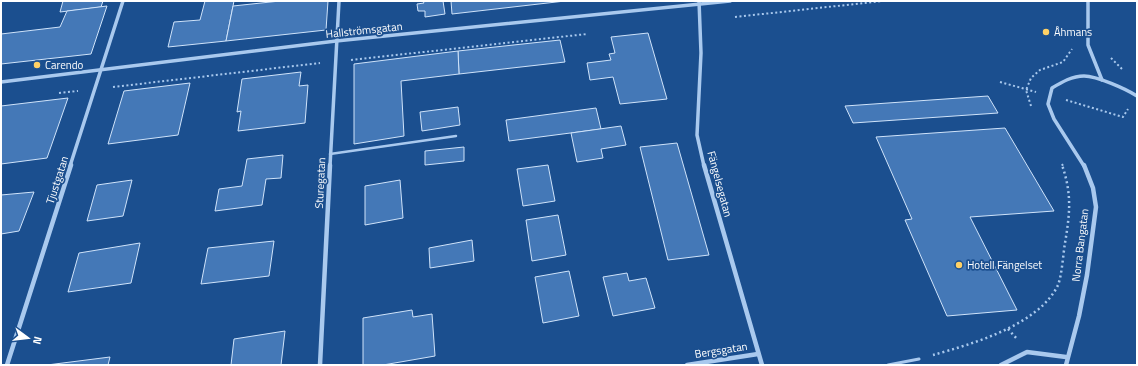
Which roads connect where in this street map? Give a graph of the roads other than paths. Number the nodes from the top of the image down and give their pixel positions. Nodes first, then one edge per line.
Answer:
1 (123, 1) edge
2 (338, 1) edge
3 (730, 1) edge
4 (1088, 1) edge
5 (700, 2) edge
6 (336, 41) junction
7 (102, 70) junction
8 (1102, 80) junction
9 (1, 82) edge
10 (1136, 95) edge
11 (456, 136) dead end
12 (330, 154) junction
13 (758, 354) junction
14 (1066, 357) junction
15 (919, 359) road end
16 (7, 365) edge
17 (320, 365) edge
18 (687, 365) edge
19 (762, 365) edge
20 (888, 365) edge
21 (1001, 365) edge
22 (1066, 365) edge

1 - 7 street, Tjustgatan
2 - 6 street, Sturegatan
3 - 5 street, Hallströmsgatan
4 - 8 street
5 - 6 street, Hallströmsgatan
5 - 13 street, Fängelsegatan
6 - 7 street, Hallströmsgatan
6 - 12 street, Sturegatan
7 - 9 street, Hallströmsgatan
7 - 16 street, Tjustgatan
8 - 10 street
8 - 14 street, Norra Bangatan
11 - 12 lane
12 - 17 street, Sturegatan
13 - 18 street, Bergsgatan
13 - 19 street, Fängelsegatan
14 - 21 street
14 - 22 street, Norra Bangatan
15 - 20 lane

